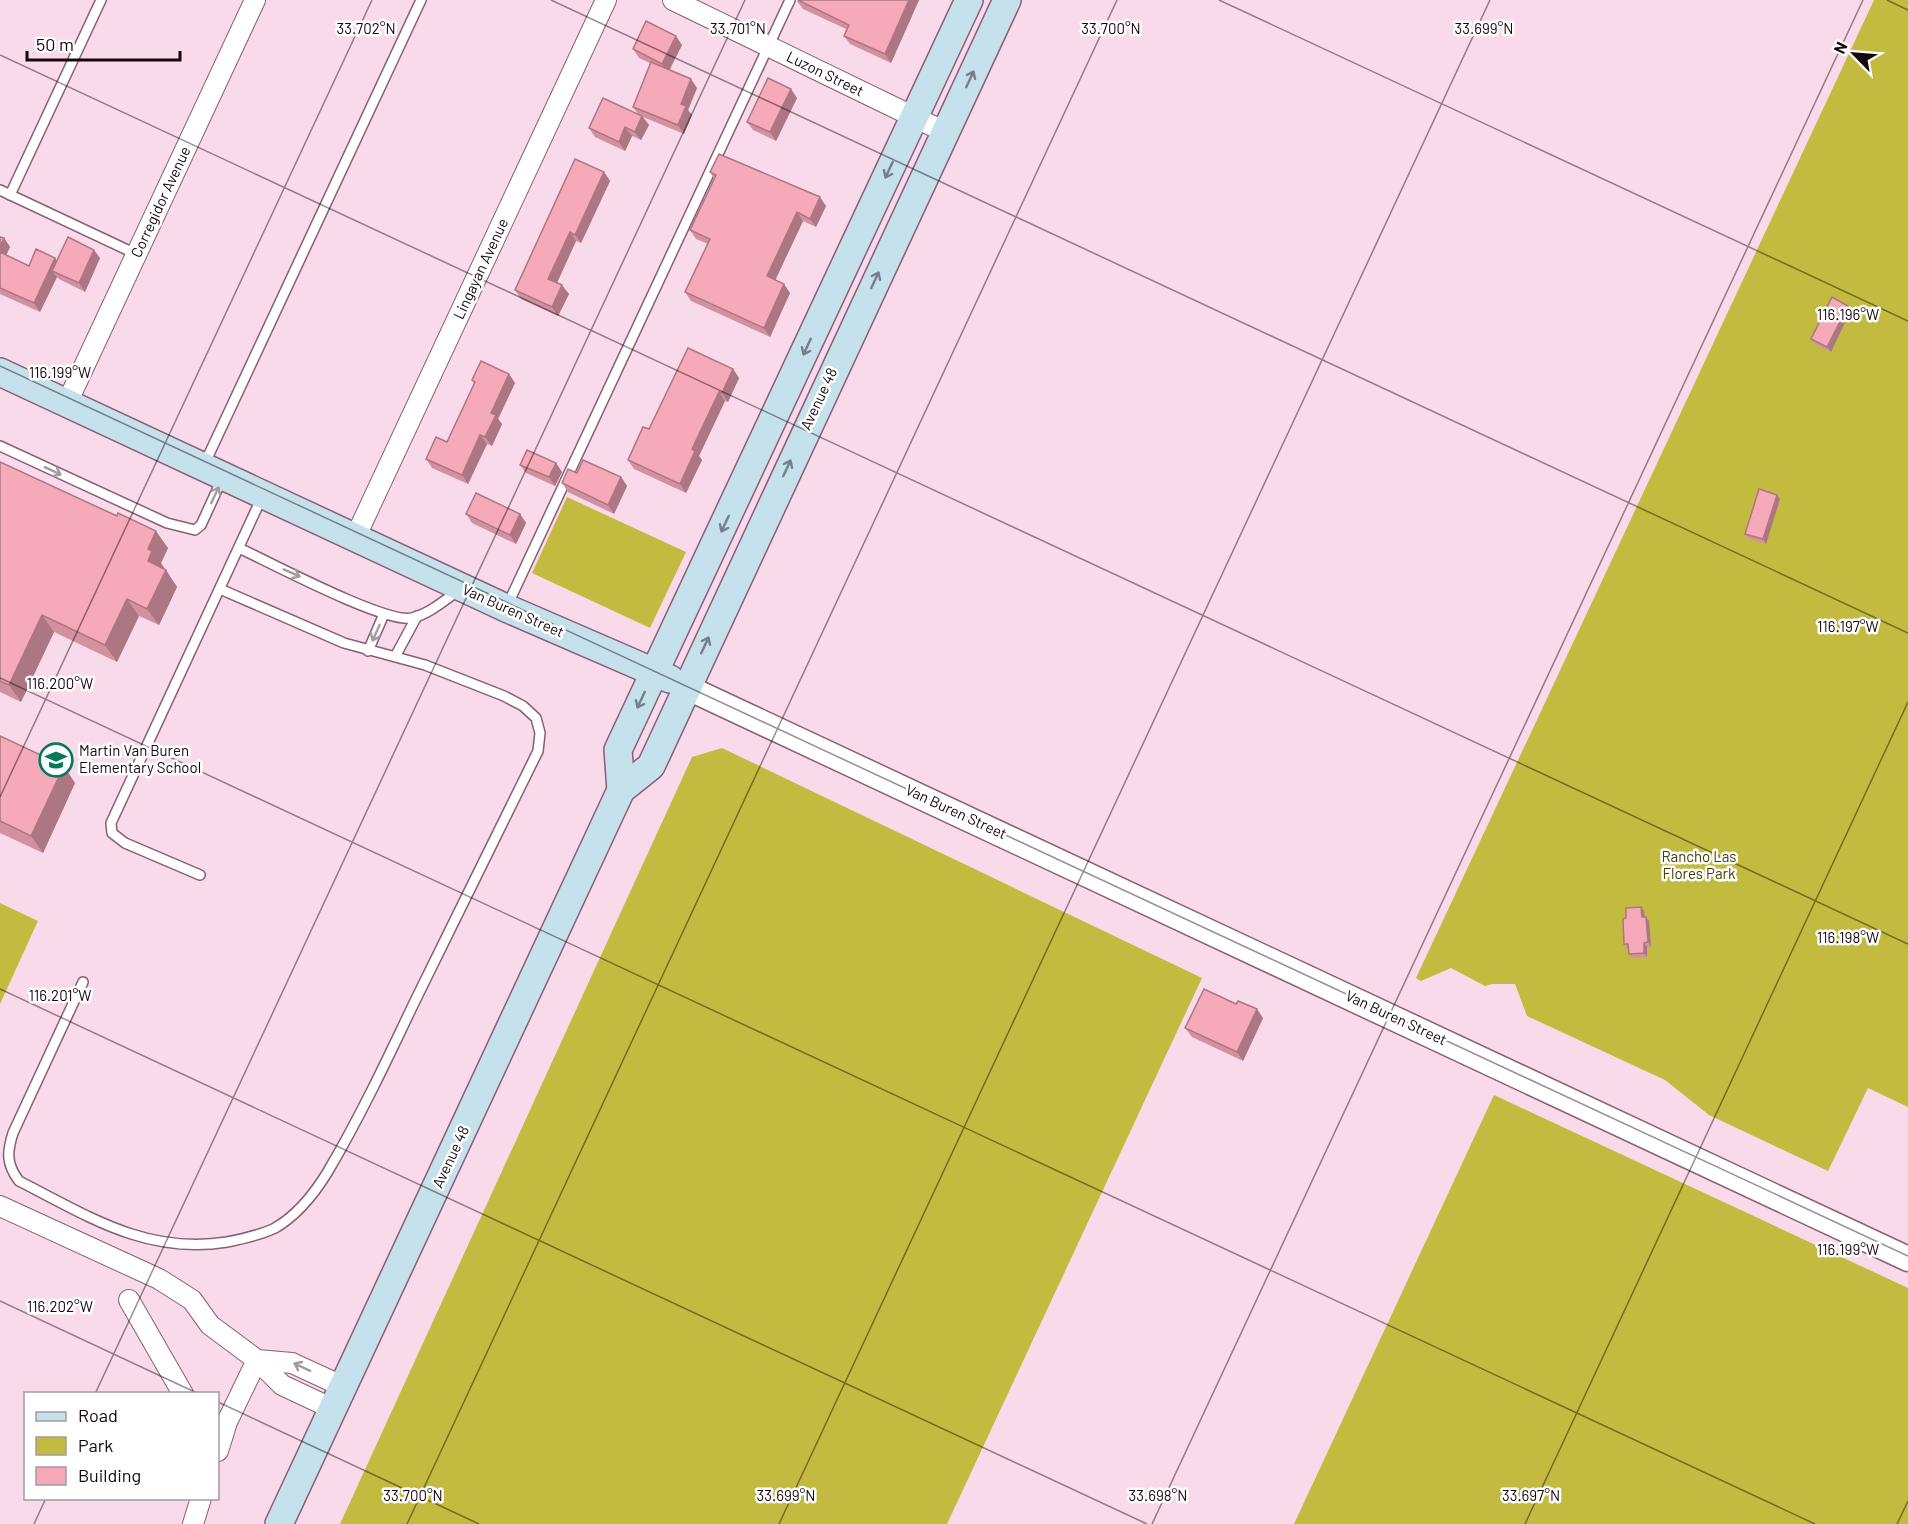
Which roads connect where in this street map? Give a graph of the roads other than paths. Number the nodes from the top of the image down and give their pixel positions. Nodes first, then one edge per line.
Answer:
1 (101, 0) edge
2 (255, 0) edge
3 (421, 0) edge
4 (606, 0) edge
5 (673, 0) edge
6 (790, 0) edge
7 (969, 0) edge
8 (1006, 0) edge
9 (768, 46) junction
10 (914, 117) junction
11 (945, 132) junction
12 (0, 190) edge
13 (10, 195) junction
14 (136, 254) junction
15 (0, 372) edge
16 (67, 404) junction
17 (0, 446) edge
18 (213, 472) junction
19 (264, 495) junction
20 (355, 538) junction
21 (239, 549) junction
22 (462, 588) junction
23 (220, 590) junction
24 (506, 608) junction
25 (384, 614) junction
26 (417, 616) junction
27 (368, 651) junction
28 (396, 655) junction
29 (654, 672) junction
30 (686, 687) junction
31 (621, 790) junction
32 (200, 875) dead end
33 (83, 982) dead end
34 (0, 1206) edge
35 (1908, 1259) edge
36 (129, 1300) dead end
37 (257, 1360) junction
38 (182, 1392) edge
39 (339, 1398) junction
40 (222, 1420) edge
41 (219, 1443) edge
42 (200, 1500) edge
43 (192, 1524) edge
44 (279, 1524) edge

1 - 13 lane
2 - 14 street, Corregidor Avenue
3 - 18 lane
4 - 20 street, Lingayan Avenue
5 - 9 street, Luzon Street
6 - 9 lane
7 - 10 main road, Avenue 48
11 -> 8 main road, Avenue 48
9 - 10 street, Luzon Street
9 - 24 lane
10 - 11 street, Luzon Street
10 -> 29 main road, Avenue 48
30 -> 11 main road, Avenue 48
12 - 13 lane
13 - 14 lane
14 - 16 street, Corregidor Avenue
15 - 16 main road, Van Buren Street
16 - 18 main road, Van Buren Street
17 -> 18 lane
18 - 19 main road, Van Buren Street
19 - 20 main road, Van Buren Street
19 - 21 lane
20 - 22 main road, Van Buren Street
21 - 23 lane
21 -> 25 lane
22 - 24 main road, Van Buren Street
22 - 26 lane
23 - 27 lane
23 - 32 lane
24 - 29 main road, Van Buren Street
25 - 26 lane
25 -> 27 lane
26 - 28 lane
27 - 28 lane
28 - 33 lane
29 - 30 main road, Van Buren Street
29 -> 31 main road, Avenue 48
30 - 31 main road, Avenue 48
30 - 35 street, Van Buren Street
31 - 39 main road, Avenue 48
34 - 37 street
36 - 38 street
37 - 39 street
37 - 40 street
39 - 44 main road, Avenue 48
40 - 41 street
42 - 43 street

